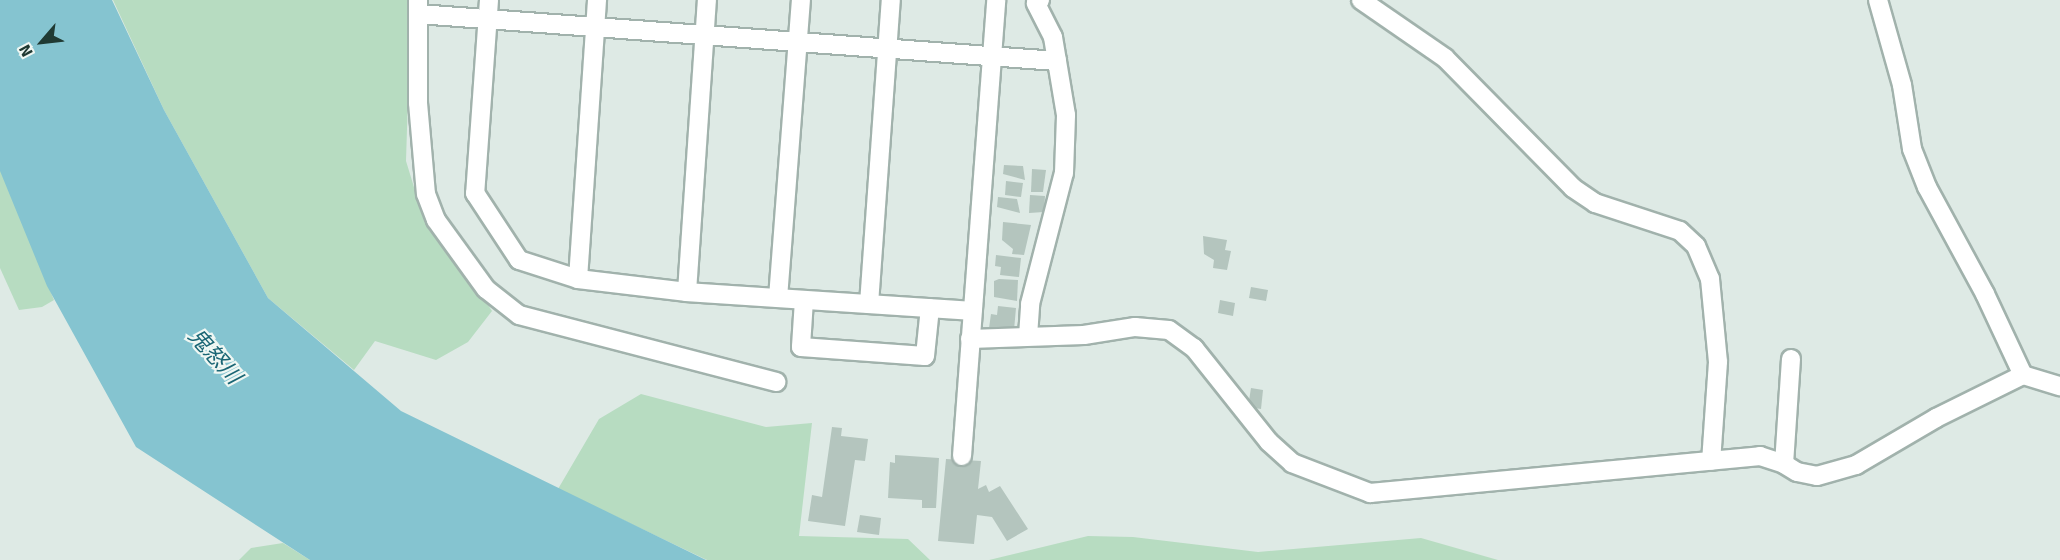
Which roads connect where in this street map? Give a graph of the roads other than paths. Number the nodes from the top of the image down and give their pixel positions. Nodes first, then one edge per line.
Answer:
1 (489, 0) edge
2 (597, 0) edge
3 (707, 0) edge
4 (801, 0) edge
5 (891, 0) edge
6 (996, 0) edge
7 (1040, 0) edge
8 (1362, 0) edge
9 (1878, 0) edge
10 (418, 7) edge
11 (488, 19) junction
12 (595, 27) junction
13 (705, 35) junction
14 (797, 42) junction
15 (887, 49) junction
16 (992, 57) junction
17 (1057, 61) junction
18 (578, 279) junction
19 (687, 292) junction
20 (778, 298) junction
21 (804, 300) junction
22 (869, 304) junction
23 (930, 308) junction
24 (972, 312) junction
25 (1028, 336) junction
26 (970, 339) junction
27 (1791, 359) dead end
28 (2023, 375) junction
29 (776, 382) dead end
30 (2060, 386) edge
31 (962, 456) dead end
32 (1711, 461) junction
33 (1784, 464) junction

1 - 11 street
2 - 12 street
3 - 13 street
4 - 14 street
5 - 15 street
6 - 16 street
7 - 17 street
8 - 32 street
9 - 28 street
10 - 11 street
10 - 29 street
11 - 12 street
11 - 18 street
12 - 13 street
12 - 18 street
13 - 14 street
13 - 19 street
14 - 15 street
14 - 20 street
15 - 16 street
15 - 22 street
16 - 17 street
16 - 24 street
17 - 25 street
18 - 19 street
19 - 20 street
20 - 21 street
21 - 22 street
21 - 23 street
22 - 23 street
23 - 24 street
24 - 26 street
25 - 26 street
25 - 32 street
26 - 31 street
27 - 33 street
28 - 30 street
28 - 33 street
32 - 33 street

